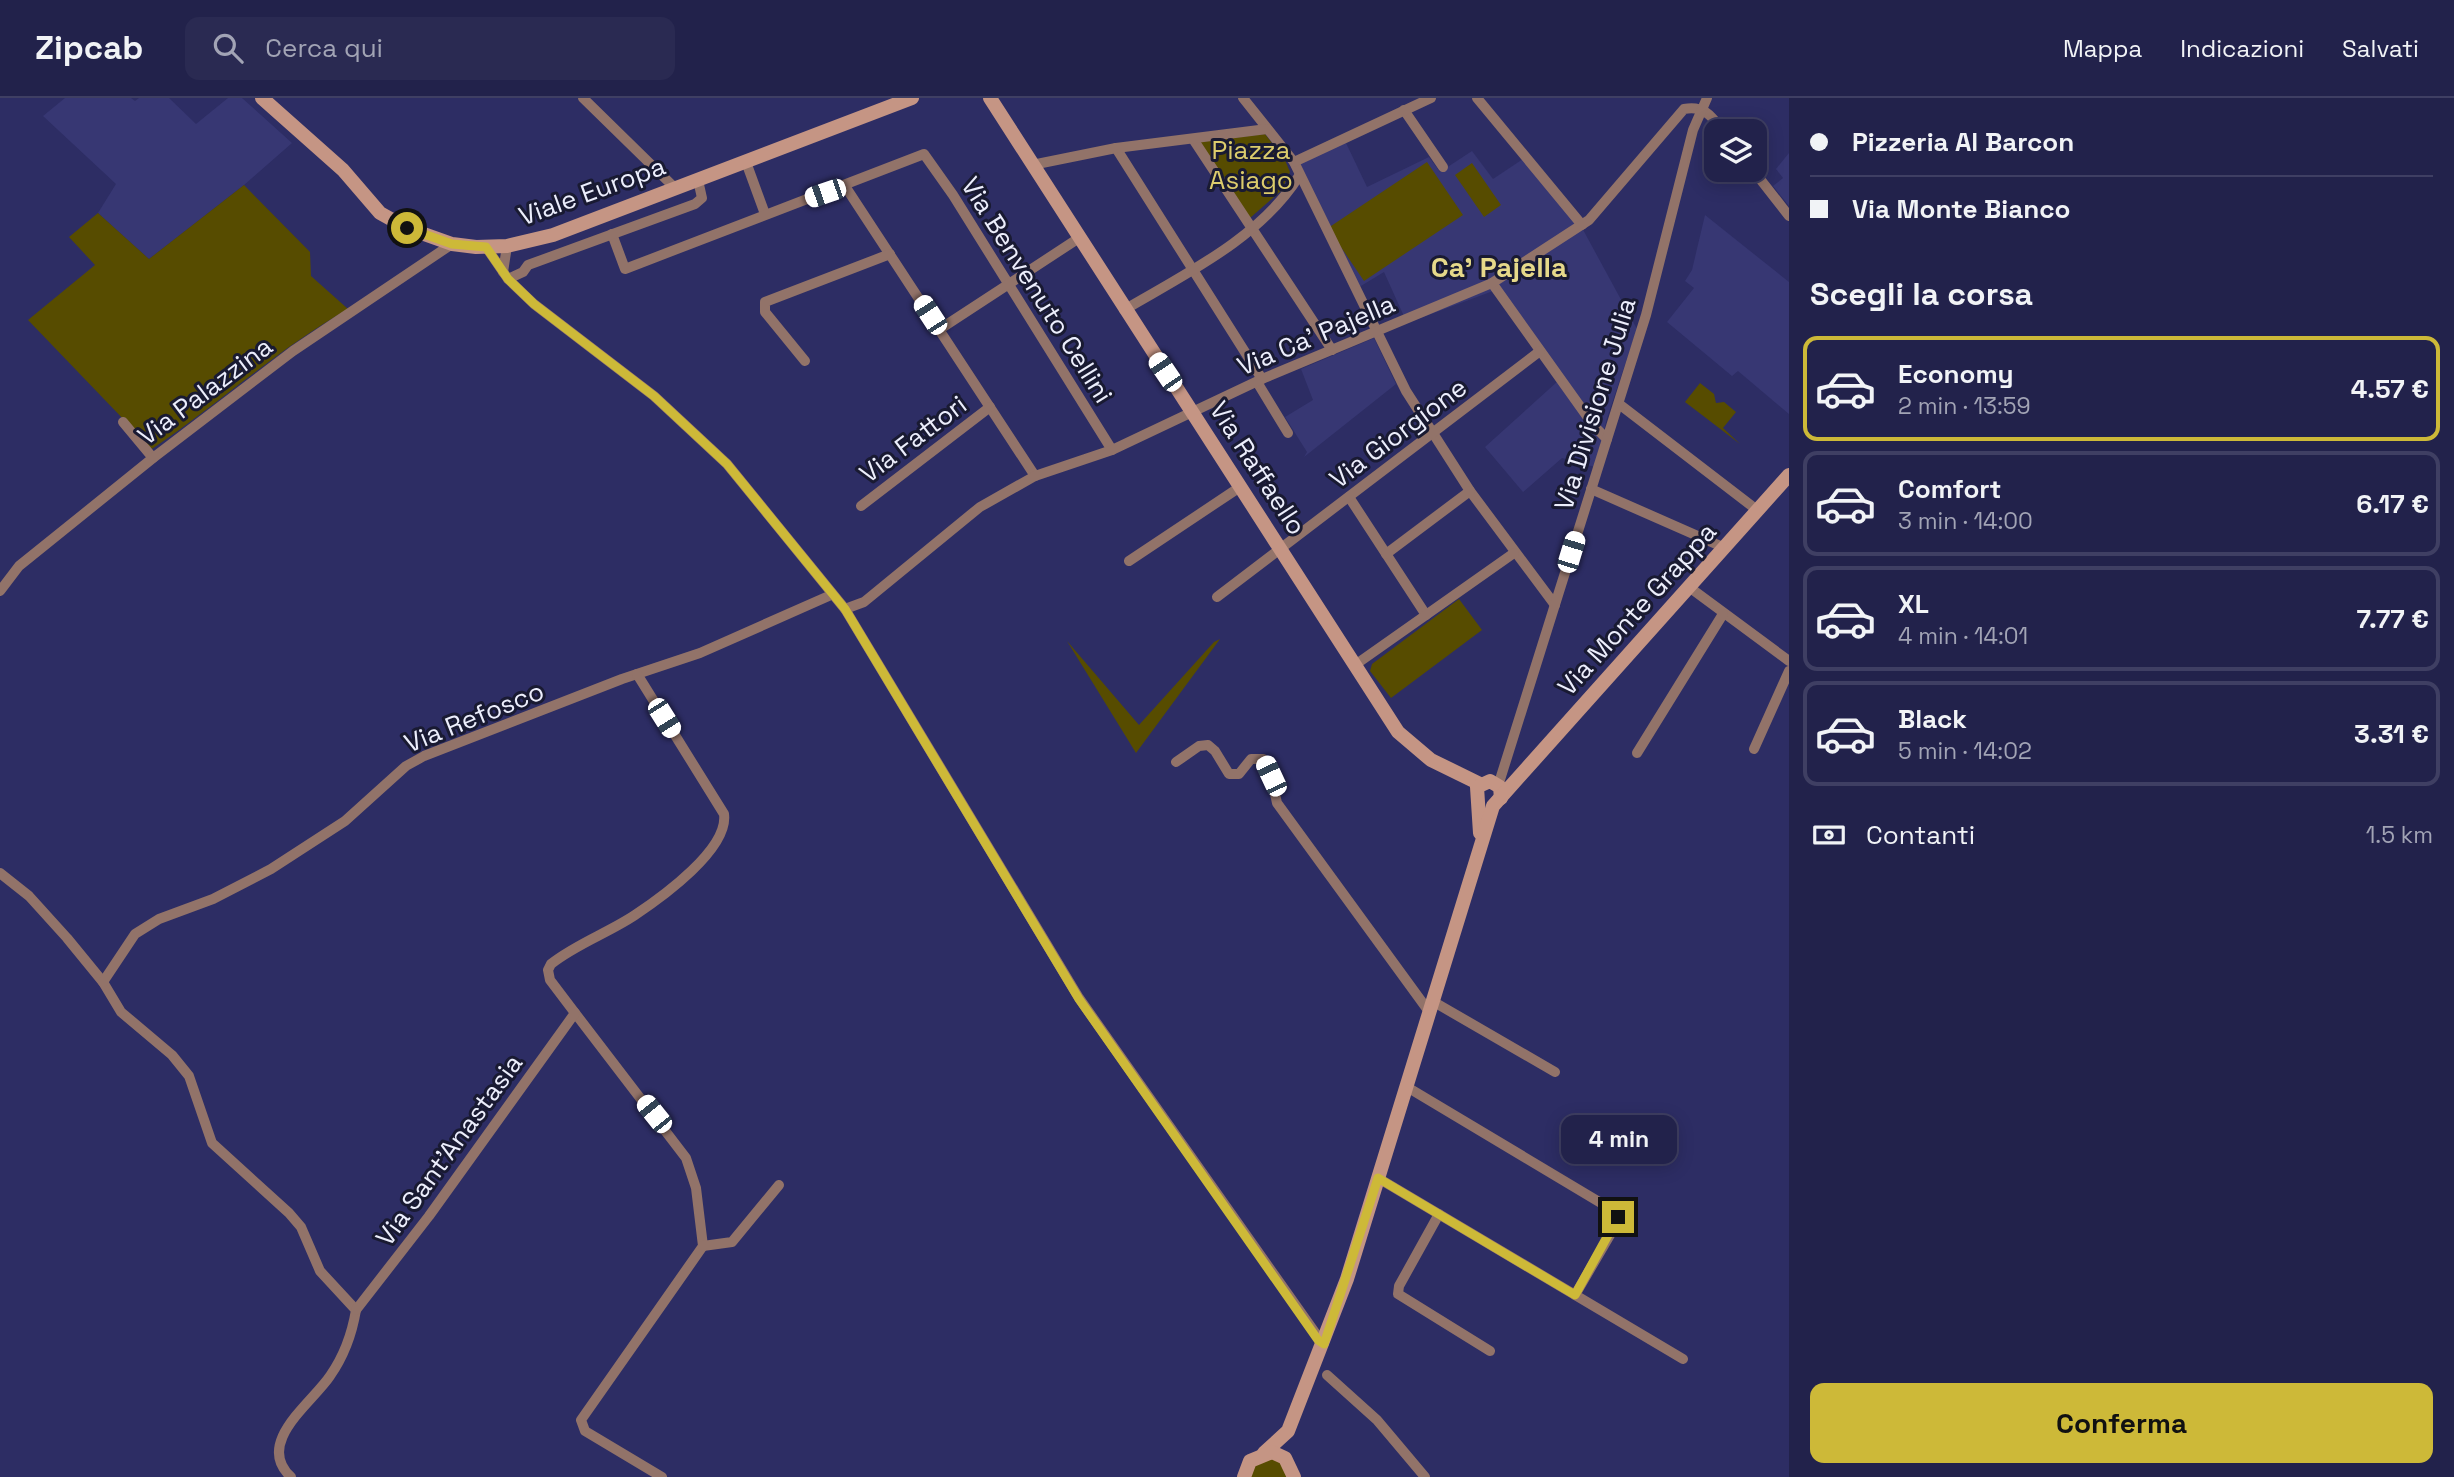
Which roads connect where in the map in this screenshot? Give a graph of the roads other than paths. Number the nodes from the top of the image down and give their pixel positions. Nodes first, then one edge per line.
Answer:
1 (262, 98) edge
2 (583, 98) edge
3 (912, 98) edge
4 (1243, 98) edge
5 (1431, 98) edge
6 (1477, 98) edge
7 (1707, 98) edge
8 (990, 99) edge
9 (882, 103) edge
10 (1701, 109) junction
11 (1404, 110) junction
12 (1715, 119) edge
13 (1267, 129) junction
14 (1193, 139) junction
15 (1116, 148) junction
16 (746, 162) junction
17 (1294, 162) junction
18 (1032, 165) junction
19 (1443, 167) dead end
20 (1299, 176) junction
21 (698, 180) junction
22 (1762, 182) edge
23 (845, 186) junction
24 (675, 188) junction
25 (765, 214) junction
26 (1789, 216) edge
27 (1582, 225) junction
28 (1251, 228) junction
29 (612, 234) junction
30 (1079, 239) junction
31 (452, 244) junction
32 (508, 246) junction
33 (486, 247) junction
34 (890, 254) junction
35 (1192, 270) junction
36 (505, 276) junction
37 (1008, 282) junction
38 (1492, 283) junction
39 (1124, 310) junction
40 (940, 329) junction
41 (1378, 333) junction
42 (1332, 350) junction
43 (1540, 351) junction
44 (805, 361) dead end
45 (1259, 381) junction
46 (1619, 404) junction
47 (990, 407) junction
48 (1192, 412) junction
49 (123, 422) dead end
50 (1288, 433) dead end
51 (1433, 433) junction
52 (1607, 439) junction
53 (1112, 450) junction
54 (153, 458) junction
55 (1789, 475) edge
56 (1035, 476) junction
57 (1240, 486) junction
58 (1591, 489) junction
59 (1470, 491) junction
60 (1349, 498) junction
61 (860, 506) dead end
62 (1757, 510) junction
63 (1725, 548) junction
64 (1281, 549) junction
65 (1514, 553) junction
66 (1386, 554) junction
67 (1129, 561) dead end
68 (1689, 587) junction
69 (0, 592) edge
70 (831, 594) junction
71 (1217, 597) dead end
72 (1555, 605) junction
73 (845, 609) junction
74 (1723, 614) junction
75 (1426, 615) junction
76 (1789, 661) edge
77 (1355, 665) junction
78 (1789, 671) edge
79 (637, 674) junction
80 (1754, 749) dead end
81 (1637, 753) dead end
82 (1176, 762) dead end
83 (1488, 793) junction
84 (0, 873) edge
85 (103, 982) junction
86 (1432, 1008) junction
87 (575, 1013) junction
88 (1555, 1072) dead end
89 (1407, 1087) junction
90 (1378, 1178) junction
91 (779, 1185) dead end
92 (1439, 1214) junction
93 (703, 1246) junction
94 (1575, 1295) junction
95 (356, 1310) junction
96 (1324, 1344) junction
97 (1490, 1350) dead end
98 (1683, 1359) dead end
99 (1327, 1375) dead end
100 (1288, 1432) junction
101 (1264, 1453) junction
102 (1294, 1472) edge
103 (290, 1477) edge
104 (662, 1477) edge
105 (1244, 1477) edge
106 (1425, 1477) edge

1 - 31 main road, Viale Europa
2 - 24 street
3 - 9 main road, Viale Europa
4 - 13 street
5 - 11 street
6 - 27 street
7 - 10 street, Via Divisione Julia
8 - 18 main road, Via Raffaello
9 - 16 main road, Viale Europa
10 - 12 street
10 - 27 street, Via Ca' Pajella
10 - 46 street, Via Divisione Julia
11 - 17 street
11 - 19 street
13 - 14 street
13 - 17 street
14 - 15 street
14 - 28 street
15 - 18 street
15 - 35 street
16 - 21 main road, Viale Europa
16 - 25 street
17 - 20 street
18 - 30 main road, Via Raffaello
20 - 28 street
20 - 41 street
21 - 24 main road, Viale Europa
21 - 29 street, Viale Europa
22 - 26 street
23 - 25 street
23 - 34 street
23 - 37 street, Via Benvenuto Cellini
24 - 32 main road, Viale Europa
25 - 29 street
27 - 38 street, Via Ca' Pajella
28 - 35 street
28 - 42 street
29 - 36 street, Viale Europa
30 - 37 street
30 - 39 main road, Via Raffaello
31 - 33 main road, Viale Europa
31 - 54 street, Via Palazzina
32 - 33 main road, Viale Europa
32 - 36 street
33 - 36 street
34 - 40 street
34 - 44 street
35 - 39 street
35 - 45 street
36 - 70 street
37 - 40 street
37 - 53 street, Via Benvenuto Cellini
38 - 41 street, Via Ca' Pajella
38 - 43 street
39 - 48 main road, Via Raffaello
40 - 47 street
41 - 42 street, Via Ca' Pajella
41 - 51 street
42 - 45 street, Via Ca' Pajella
43 - 51 street, Via Giorgione
43 - 52 street
45 - 48 street, Via Ca' Pajella
45 - 50 street
46 - 52 street, Via Divisione Julia
46 - 62 street
47 - 56 street
47 - 61 street, Via Fattori
48 - 53 street, Via Ca' Pajella
48 - 57 main road, Via Raffaello
49 - 54 street
51 - 59 street
51 - 60 street, Via Giorgione
52 - 58 street, Via Divisione Julia
53 - 56 street, Via Ca' Pajella
54 - 69 street, Via Palazzina
55 - 62 main road, Via Monte Grappa
56 - 73 street, Via Ca' Pajella
57 - 64 main road, Via Raffaello
57 - 67 street
58 - 63 street
58 - 72 street, Via Divisione Julia
59 - 65 street
59 - 66 street
60 - 64 street, Via Giorgione
60 - 66 street
62 - 63 main road, Via Monte Grappa
63 - 68 main road, Via Monte Grappa
64 - 71 street, Via Giorgione
64 - 77 main road, Via Raffaello
65 - 72 street
65 - 75 street
66 - 75 street
68 - 74 street
68 - 83 main road, Via Monte Grappa
70 - 73 street
70 - 79 street, Via Refosco
72 - 83 street, Via Divisione Julia
73 - 96 street
74 - 76 street
74 - 81 street
75 - 77 street
77 - 83 main road, Via Raffaello
78 - 80 street
79 - 85 street, Via Refosco
79 - 87 street
82 - 86 street
83 - 86 main road
84 - 85 street
85 - 95 street
86 - 88 street
86 - 89 main road
87 - 93 street
87 - 95 street, Via Sant'Anastasia
89 - 90 main road
89 - 94 street
90 - 92 street
90 - 96 main road
91 - 93 street
92 - 94 street
92 - 97 street
93 - 104 street
94 - 98 street
95 - 103 street
96 - 100 main road
99 - 106 street
100 - 101 main road
100 - 102 main road
101 - 102 main road
101 - 105 main road

